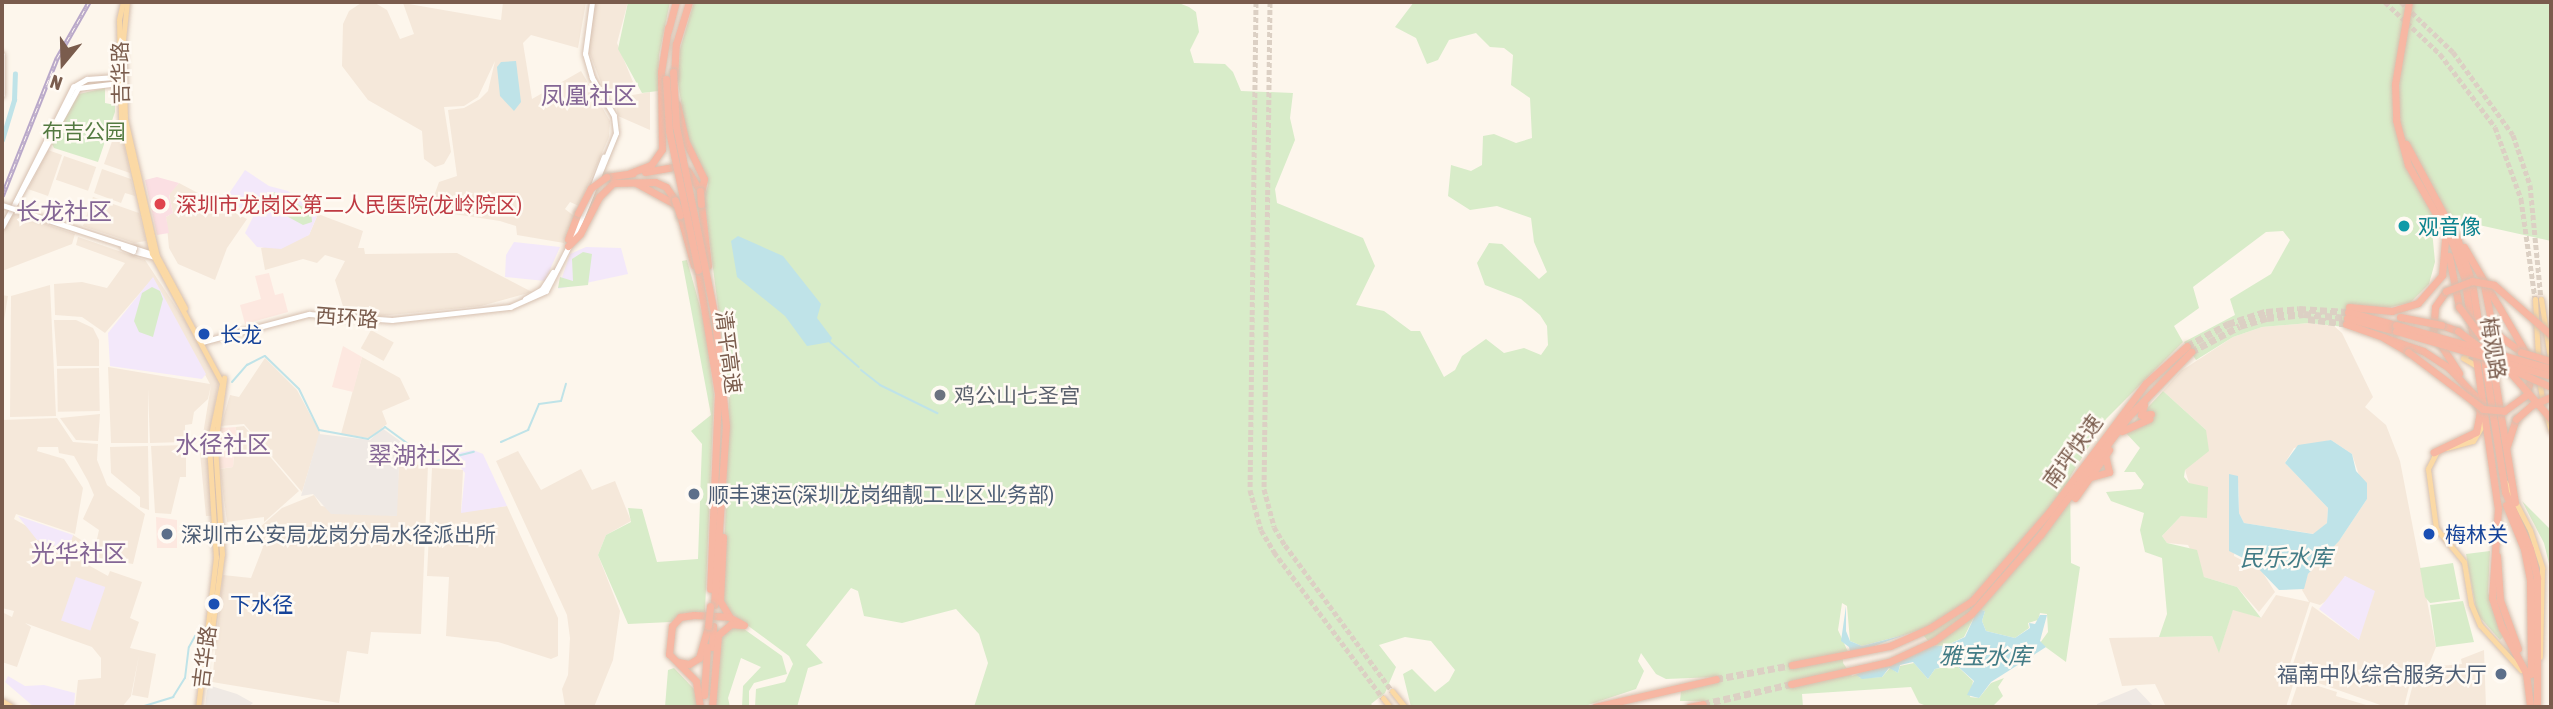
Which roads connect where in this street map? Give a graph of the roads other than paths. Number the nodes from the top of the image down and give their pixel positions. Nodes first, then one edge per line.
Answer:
1 (125, 2) edge
2 (590, 2) edge
3 (689, 2) edge
4 (2412, 2) edge
5 (675, 4) edge
6 (668, 28) junction
7 (2, 54) edge
8 (673, 72) junction
9 (118, 80) junction
10 (2, 95) edge
11 (671, 167) dead end
12 (688, 171) dead end
13 (629, 177) junction
14 (698, 203) junction
15 (2, 207) edge
16 (683, 207) dead end
17 (2444, 220) junction
18 (2, 228) edge
19 (2445, 238) junction
20 (568, 242) junction
21 (154, 256) junction
22 (2479, 271) junction
23 (2464, 276) junction
24 (2363, 309) junction
25 (2349, 317) junction
26 (712, 321) junction
27 (2397, 324) junction
28 (2473, 330) junction
29 (2551, 335) edge
30 (204, 341) junction
31 (2549, 346) junction
32 (2538, 347) junction
33 (2551, 365) edge
34 (2551, 376) edge
35 (2551, 387) edge
36 (2152, 389) junction
37 (2474, 395) junction
38 (2551, 397) edge
39 (2483, 414) junction
40 (2128, 417) junction
41 (2551, 419) edge
42 (2122, 431) junction
43 (2551, 431) edge
44 (2489, 434) junction
45 (2434, 452) junction
46 (2105, 455) junction
47 (2504, 475) junction
48 (2091, 477) junction
49 (721, 497) junction
50 (2515, 502) joint
51 (2041, 534) junction
52 (1995, 584) junction
53 (712, 606) junction
54 (742, 623) junction
55 (711, 626) junction
56 (1792, 665) tunnel mouth
57 (2526, 678) junction
58 (1716, 679) tunnel mouth
59 (1791, 684) tunnel mouth
60 (1392, 691) tunnel mouth
61 (2536, 696) junction
62 (1382, 698) tunnel mouth
63 (2, 701) edge
64 (1703, 704) dead end
65 (12, 707) edge
66 (200, 707) edge
67 (706, 707) edge
68 (1390, 707) edge
69 (1405, 707) edge
70 (1595, 707) edge
71 (1689, 707) edge
72 (2530, 707) edge
73 (2537, 707) edge

1 - 9 main road, 吉华路
1 - 21 main road, 吉华路
2 - 20 main road, 西环路
3 - 8 highway, 清平高速
4 - 17 highway, 梅观路
5 - 6 highway, 清平高速
6 - 13 highway
6 - 26 highway, 清平高速, bridge
7 - 10 main road
8 - 14 highway
8 - 26 highway, 清平高速, bridge
9 - 18 main road
9 - 21 main road, 吉华路
11 - 13 highway
12 - 14 highway, bridge
13 - 16 highway
13 - 20 highway
13 - 20 highway, bridge
13 - 26 highway, bridge
14 - 26 highway, bridge
15 - 21 main road, bridge
17 - 19 highway
17 - 22 highway
17 - 23 highway, 梅观路
17 - 47 highway, 梅观路
19 - 24 highway
19 - 28 highway, bridge
20 - 30 main road, 西环路
21 - 30 main road, 吉华路
22 - 25 highway, bridge
22 - 33 highway, bridge
23 - 39 main road
23 - 44 highway, 梅观路
24 - 25 highway
24 - 27 highway
25 - 27 highway
25 - 37 highway
26 - 49 highway, 清平高速
26 - 53 highway, 清平高速
27 - 33 highway, bridge
27 - 34 highway, bridge
27 - 47 highway, bridge
28 - 35 highway, bridge
28 - 41 highway, bridge
29 - 37 highway, bridge
30 - 66 main road, 吉华路
31 - 32 main road
31 - 32 main road
31 - 33 main road
32 - 43 main road
36 - 40 highway, 南坪快速
36 - 42 highway
36 - 52 highway, 南坪快速
37 - 45 highway
38 - 47 highway, bridge
39 - 44 highway
39 - 45 main road
40 - 42 highway
40 - 51 highway, 南坪快速
42 - 46 highway
44 - 57 highway, 梅观路
45 - 57 main road
46 - 48 highway
46 - 48 highway
47 - 50 highway
47 - 61 highway
48 - 51 highway
49 - 53 highway, 清平高速
49 - 54 highway
50 - 61 main road
51 - 52 highway, 南坪快速
52 - 56 highway
52 - 59 highway
53 - 55 highway, 清平高速, bridge
54 - 55 highway
54 - 67 highway
54 - 67 highway
55 - 67 highway, 清平高速
57 - 72 highway
58 - 70 highway
60 - 69 main road
61 - 73 highway
62 - 68 main road
63 - 65 main road
64 - 71 highway

